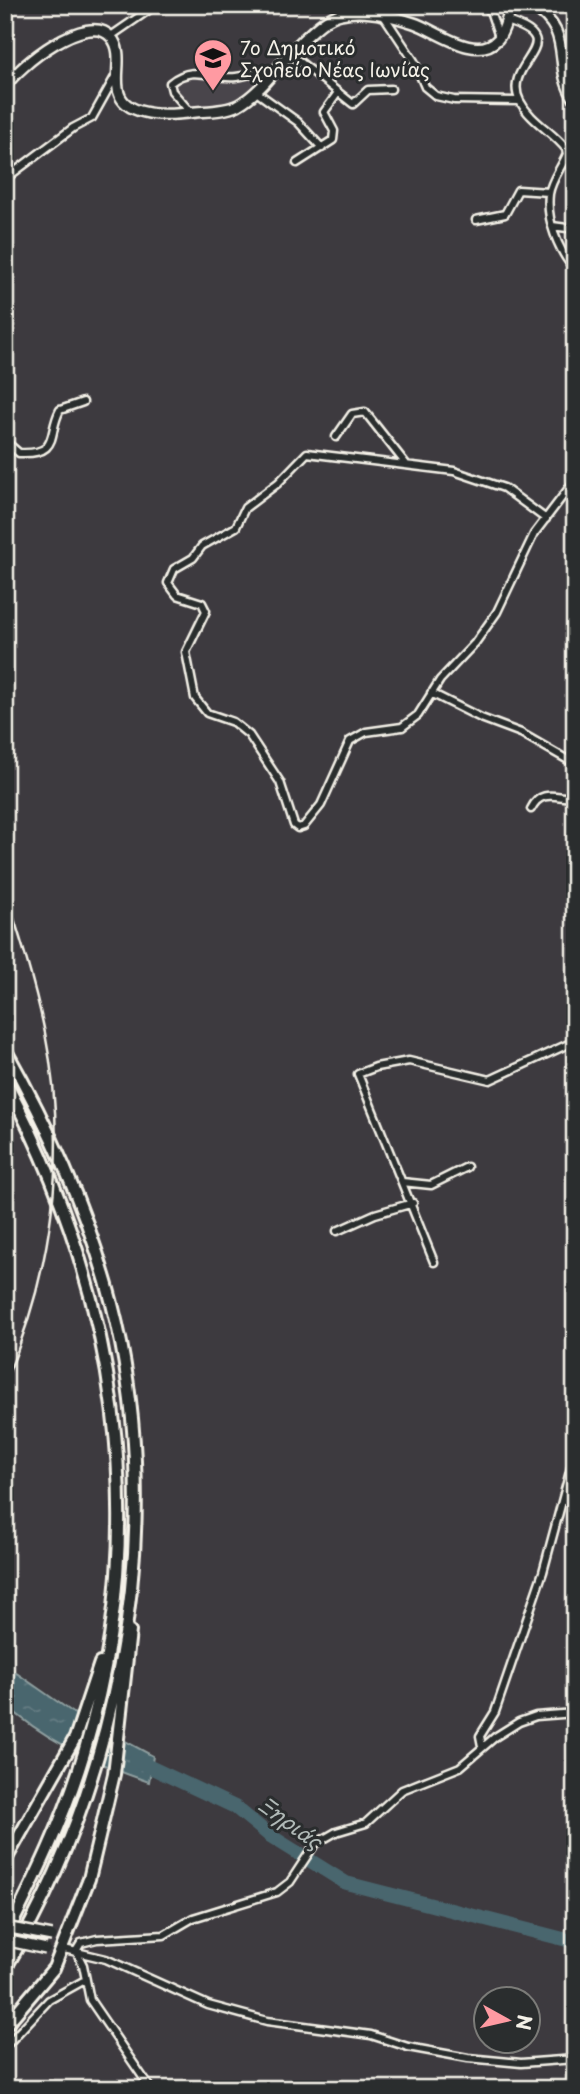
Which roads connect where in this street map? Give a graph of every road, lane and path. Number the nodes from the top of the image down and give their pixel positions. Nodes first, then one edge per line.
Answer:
1 (156, 5) edge
2 (488, 5) edge
3 (513, 5) edge
4 (531, 5) edge
5 (339, 10) edge
6 (384, 16) junction
7 (506, 21) junction
8 (111, 36) junction
9 (499, 37) junction
10 (289, 53) junction
11 (270, 74) junction
12 (116, 75) junction
13 (5, 86) edge
14 (391, 89) dead end
15 (255, 91) junction
16 (337, 94) junction
17 (575, 100) edge
18 (520, 101) junction
19 (191, 113) junction
20 (322, 148) junction
21 (297, 163) dead end
22 (5, 179) edge
23 (549, 192) junction
24 (476, 220) dead end
25 (552, 226) junction
26 (575, 229) edge
27 (575, 270) edge
28 (83, 401) dead end
29 (336, 437) dead end
30 (5, 441) edge
31 (406, 464) junction
32 (575, 480) edge
33 (546, 519) junction
34 (430, 693) junction
35 (575, 764) edge
36 (575, 798) edge
37 (531, 809) dead end
38 (575, 1041) edge
39 (5, 1049) edge
40 (5, 1081) edge
41 (467, 1167) dead end
42 (402, 1182) junction
43 (413, 1203) junction
44 (337, 1231) dead end
45 (434, 1262) dead end
46 (575, 1452) edge
47 (130, 1607) junction
48 (575, 1713) edge
49 (90, 1714) junction
50 (482, 1746) junction
51 (5, 1861) edge
52 (5, 1927) edge
53 (5, 1939) edge
54 (70, 1950) junction
55 (5, 1969) edge
56 (85, 1980) junction
57 (5, 2026) edge
58 (5, 2047) edge
59 (575, 2059) edge
60 (151, 2089) edge

1 - 8 street
2 - 9 street
3 - 7 main road
4 - 17 main road
5 - 6 main road
5 - 10 main road
6 - 9 main road
6 - 18 street
7 - 9 main road
7 - 18 street
8 - 12 main road
8 - 13 main road
10 - 11 main road
10 - 16 street
11 - 15 main road
11 - 19 street
12 - 19 main road
12 - 22 street
14 - 16 street
15 - 19 main road
15 - 20 street
16 - 20 street
18 - 23 street
20 - 21 street
23 - 24 street
23 - 25 street
25 - 26 street
25 - 27 street
28 - 30 street
29 - 31 street
31 - 33 street
31 - 34 street
32 - 33 street
33 - 34 street
34 - 35 street
36 - 37 street
38 - 42 street
39 - 47 main road
40 - 49 main road
41 - 42 street
42 - 43 street
43 - 44 street
43 - 45 street
46 - 50 street
47 - 54 main road
47 - 55 main road
48 - 50 street
49 - 51 main road
49 - 53 main road
50 - 54 street
52 - 54 main road, bridge
53 - 54 main road, bridge
54 - 56 street
54 - 57 main road
54 - 59 street
56 - 58 street
56 - 60 street

